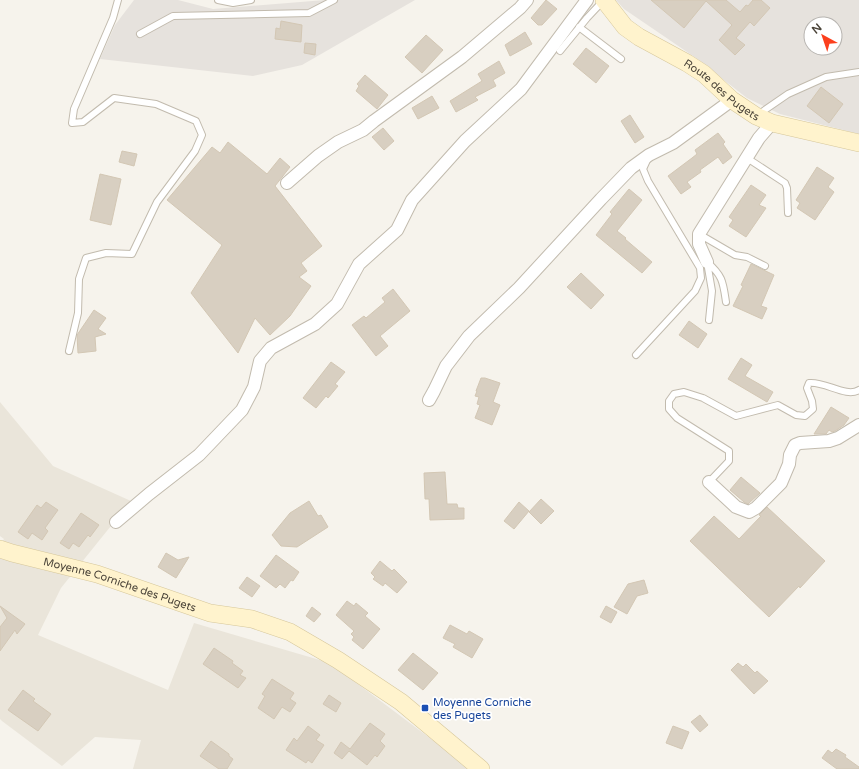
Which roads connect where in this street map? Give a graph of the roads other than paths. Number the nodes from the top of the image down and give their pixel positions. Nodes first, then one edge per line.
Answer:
1 (118, 0) edge
2 (218, 0) edge
3 (251, 0) edge
4 (334, 0) edge
5 (527, 0) edge
6 (588, 0) edge
7 (604, 0) edge
8 (579, 27) junction
9 (140, 34) dead end
10 (560, 51) dead end
11 (621, 59) dead end
12 (859, 72) edge
13 (732, 100) junction
14 (756, 116) junction
15 (772, 123) junction
16 (859, 143) edge
17 (649, 155) junction
18 (747, 158) junction
19 (287, 183) dead end
20 (788, 213) dead end
21 (699, 234) junction
22 (707, 262) junction
23 (766, 266) dead end
24 (726, 302) dead end
25 (709, 320) dead end
26 (69, 351) dead end
27 (636, 355) dead end
28 (859, 390) edge
29 (429, 400) dead end
30 (859, 425) edge
31 (709, 482) joint
32 (116, 522) dead end
33 (0, 549) edge
34 (481, 769) edge

1 - 26 lane
2 - 3 lane
4 - 9 lane
5 - 19 street
6 - 32 street
7 - 8 lane
7 - 13 street, Route des Pugets
8 - 10 lane
8 - 11 lane
12 - 14 lane
13 - 14 street, Route des Pugets
13 - 17 street
14 - 15 street, Route des Pugets
15 - 16 street, Route des Pugets
15 - 18 street
17 - 27 lane
17 - 29 street
18 - 20 lane
18 - 21 street
21 - 22 street
21 - 23 lane
22 - 24 lane
22 - 25 lane
28 - 31 lane
30 - 31 street
33 - 34 street, Moyenne Corniche des Pugets

